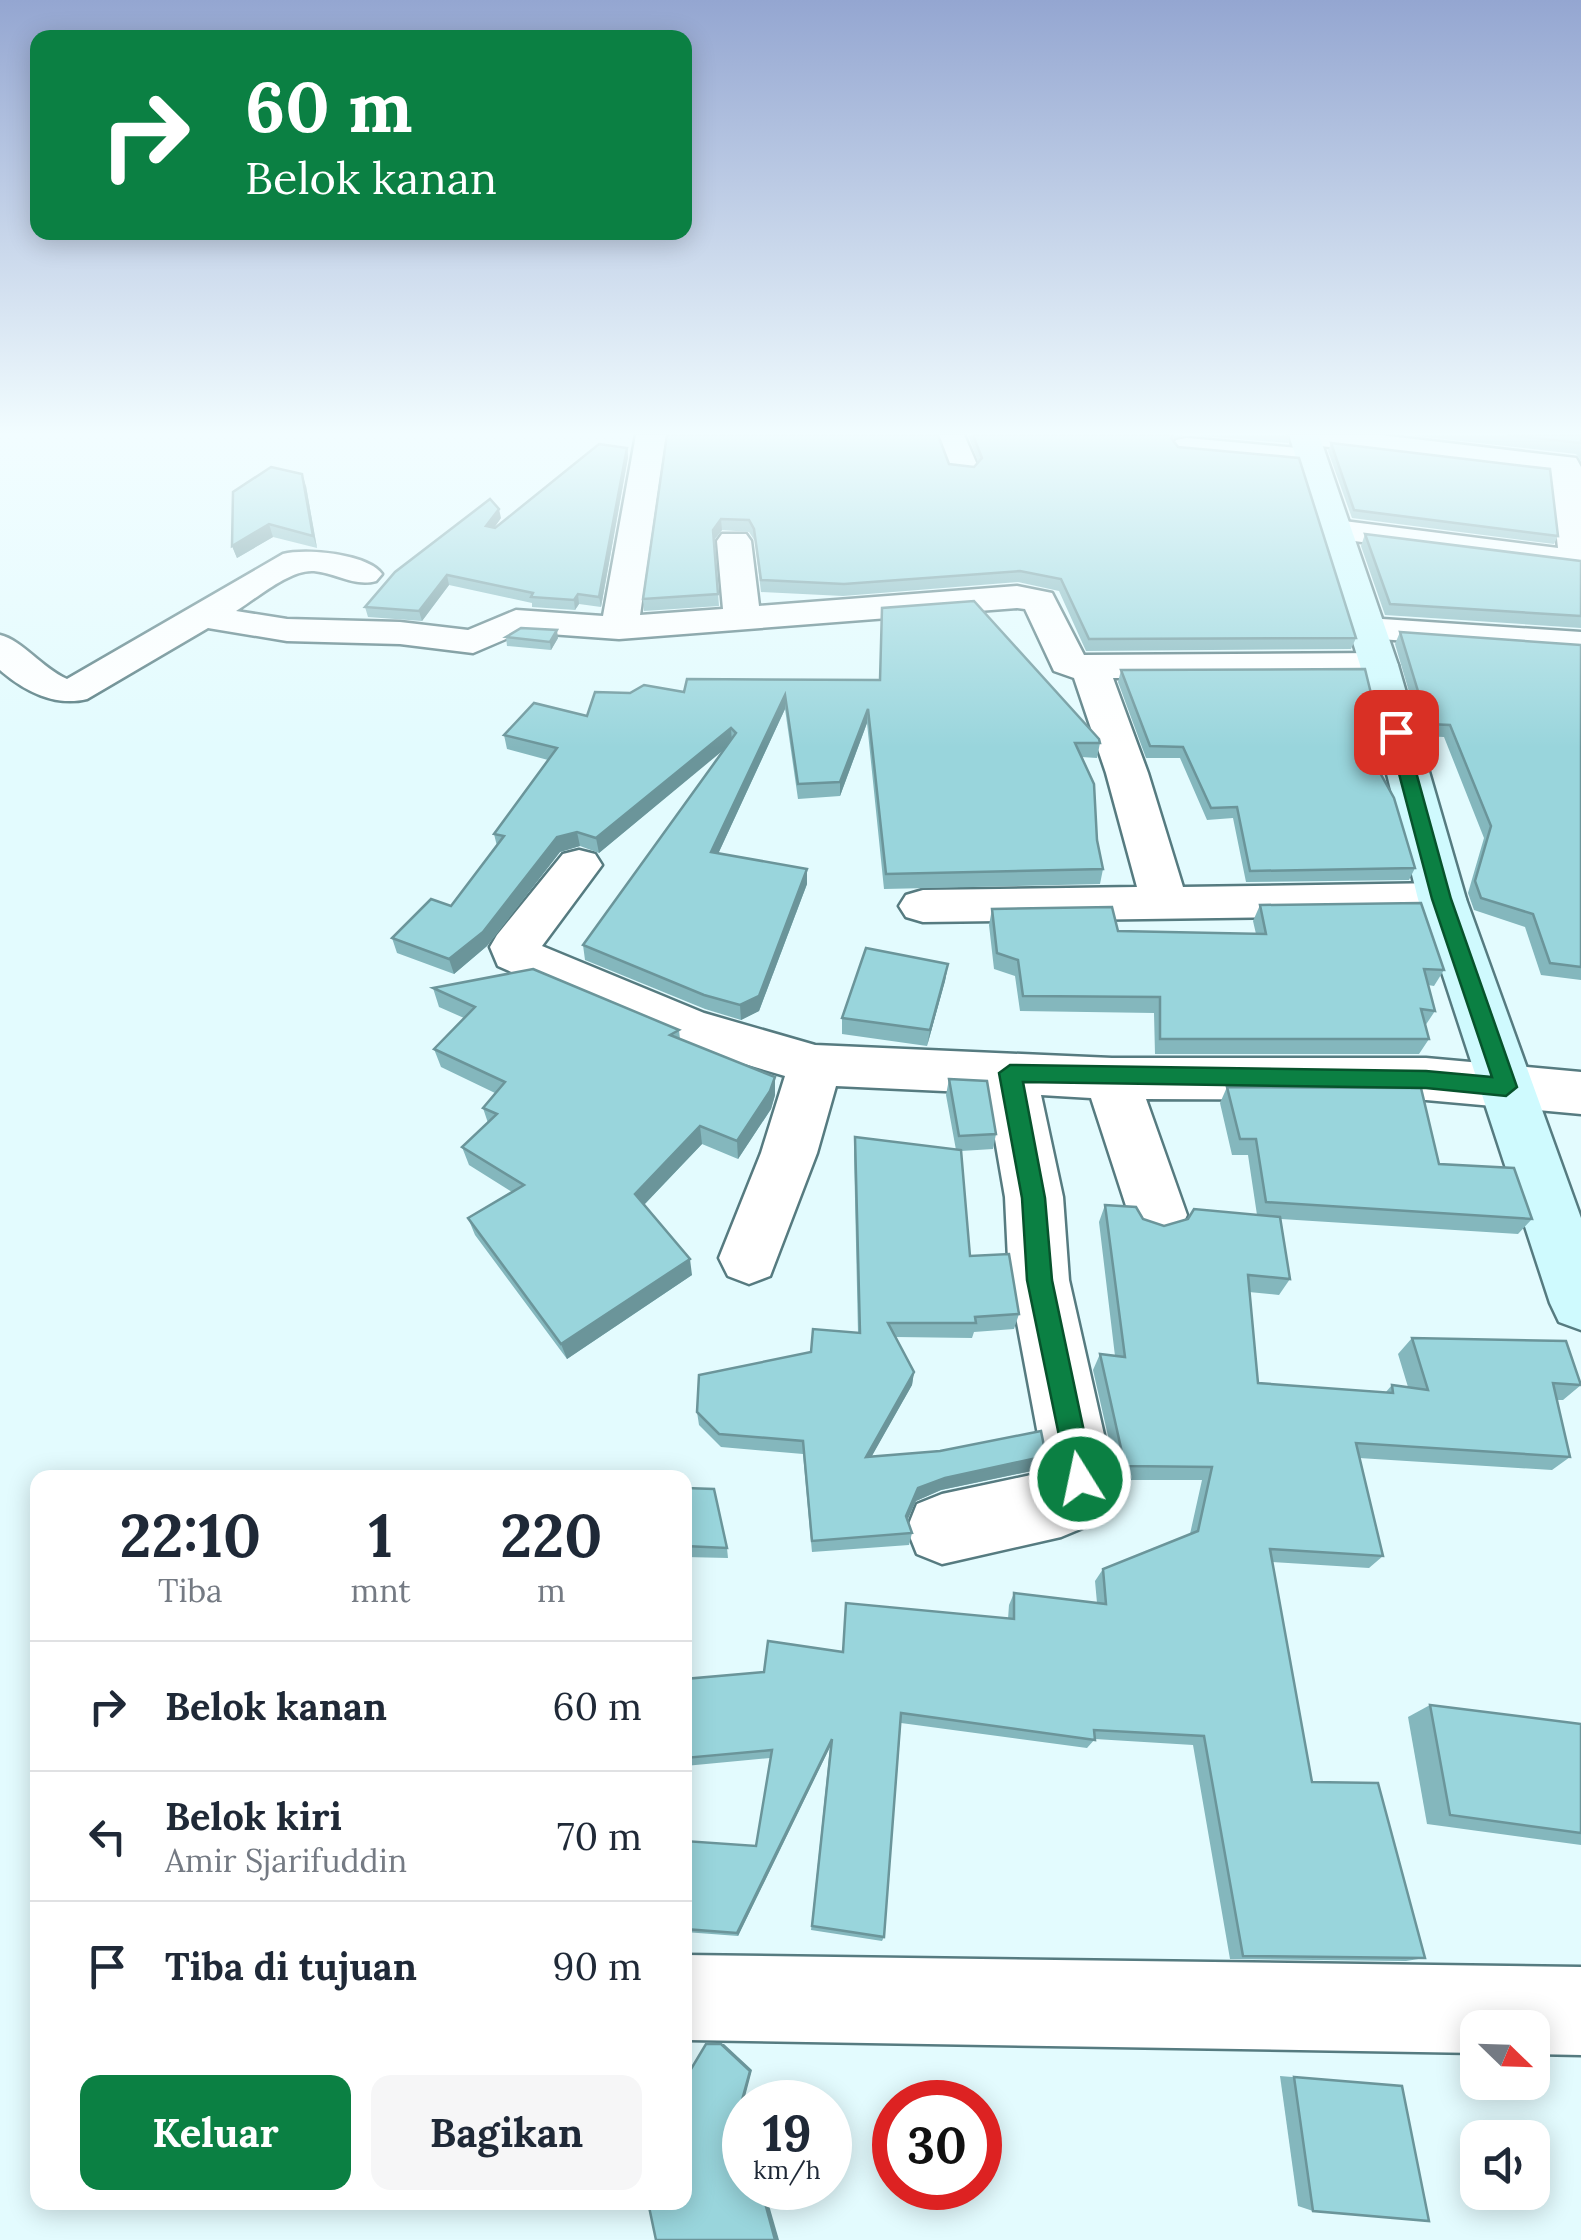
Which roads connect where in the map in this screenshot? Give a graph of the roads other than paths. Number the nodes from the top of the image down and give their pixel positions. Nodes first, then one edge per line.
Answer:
1 (634, 540) edge
2 (1339, 540) edge
3 (1411, 540) edge
4 (734, 541) dead end
5 (1579, 561) edge
6 (364, 574) dead end
7 (201, 616) junction
8 (742, 618) junction
9 (620, 628) junction
10 (1581, 643) edge
11 (0, 646) edge
12 (1373, 647) junction
13 (1089, 666) junction
14 (579, 866) dead end
15 (1442, 899) junction
16 (1164, 901) junction
17 (923, 906) dead end
18 (815, 1065) junction
19 (1010, 1073) junction
20 (1112, 1078) junction
21 (1506, 1087) junction
22 (1581, 1093) edge
23 (1158, 1215) dead end
24 (749, 1258) dead end
25 (1581, 1303) edge
26 (942, 1529) dead end
27 (692, 1997) edge
28 (1581, 2011) edge

1 - 9 street
2 - 12 main road
3 - 5 street
4 - 8 street
6 - 7 street
7 - 9 street
7 - 11 street
8 - 9 street
8 - 13 street
10 - 12 street
12 - 13 street
12 - 15 main road
13 - 16 street
14 - 18 street
15 - 16 street
15 - 21 main road
16 - 17 street
18 - 19 street
18 - 24 street
19 - 20 street
19 - 26 street
20 - 21 street
20 - 23 street
21 - 22 street
21 - 25 main road
27 - 28 street

